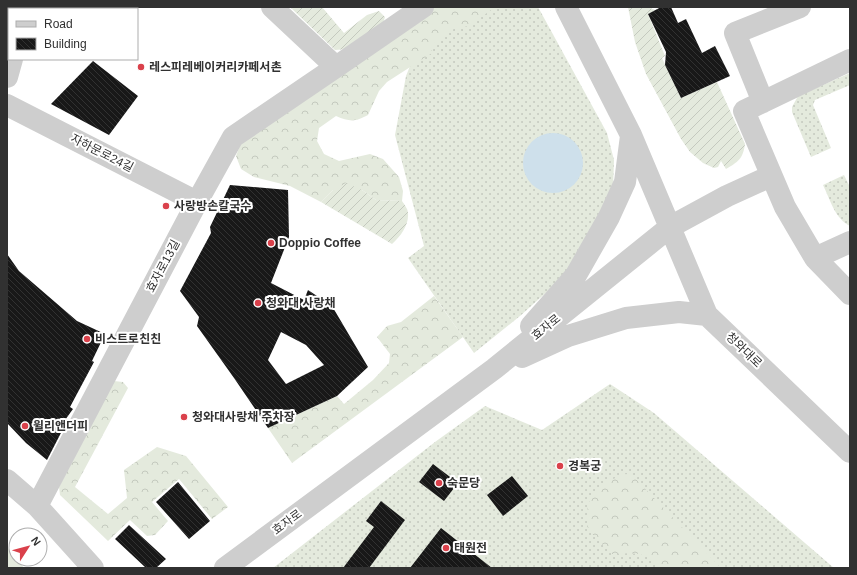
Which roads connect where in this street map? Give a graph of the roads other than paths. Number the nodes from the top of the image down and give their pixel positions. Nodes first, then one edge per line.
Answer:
1 (272, 7) edge
2 (423, 7) edge
3 (566, 7) edge
4 (800, 7) edge
5 (12, 60) edge
6 (850, 60) edge
7 (336, 67) junction
8 (7, 76) edge
9 (763, 102) junction
10 (7, 105) edge
11 (631, 135) junction
12 (771, 176) junction
13 (197, 202) junction
14 (670, 227) junction
15 (850, 242) edge
16 (815, 258) junction
17 (850, 294) edge
18 (707, 315) junction
19 (494, 369) junction
20 (850, 452) edge
21 (7, 480) edge
22 (37, 506) junction
23 (93, 568) edge
24 (225, 568) edge

1 - 7 street
2 - 7 street, 효자로13길
3 - 11 street
4 - 9 street
5 - 8 street
6 - 9 street
7 - 13 street, 효자로13길
9 - 12 street
10 - 13 street, 자하문로24길
11 - 14 street
11 - 19 street
12 - 14 street, 효자로
12 - 16 street
13 - 22 street, 효자로13길
14 - 18 street, 청와대로
14 - 19 street, 효자로
15 - 16 street
16 - 17 street
18 - 19 street
18 - 20 street, 청와대로
19 - 24 street, 효자로
21 - 22 street
22 - 23 street

